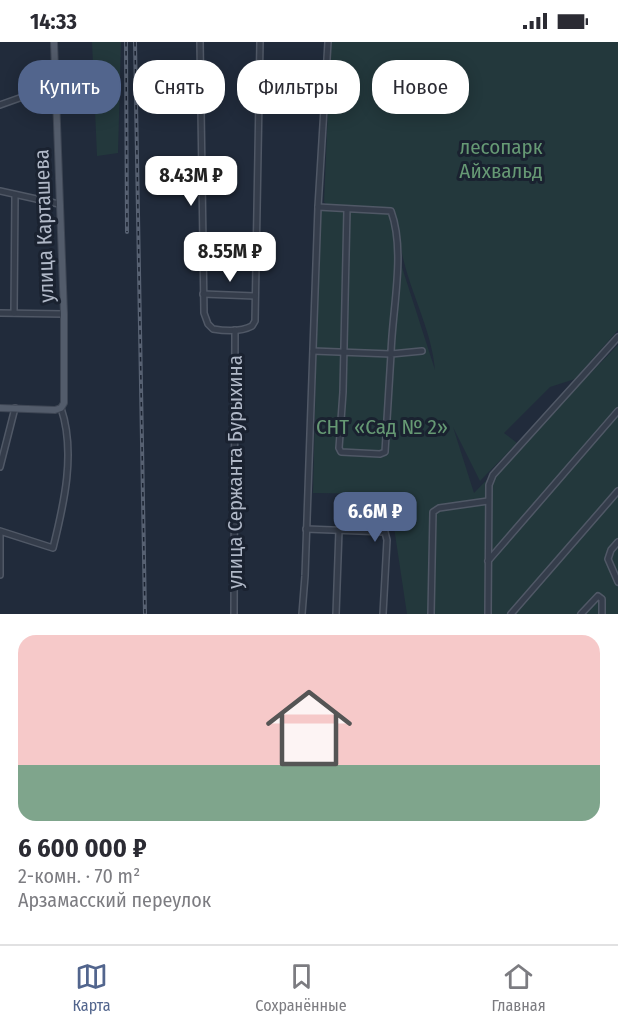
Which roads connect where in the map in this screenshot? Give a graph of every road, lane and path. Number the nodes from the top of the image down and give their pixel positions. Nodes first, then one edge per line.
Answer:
1 (54, 42) edge
2 (200, 42) edge
3 (260, 42) edge
4 (328, 42) edge
5 (55, 60) edge
6 (18, 99) edge
7 (0, 105) edge
8 (57, 114) edge
9 (0, 191) edge
10 (15, 195) junction
11 (59, 204) junction
12 (318, 207) junction
13 (347, 209) junction
14 (203, 294) junction
15 (255, 296) junction
16 (0, 313) edge
17 (14, 313) junction
18 (64, 314) junction
19 (235, 330) junction
20 (618, 337) edge
21 (313, 351) junction
22 (422, 351) dead end
23 (344, 352) junction
24 (392, 354) junction
25 (0, 408) edge
26 (15, 408) junction
27 (61, 408) junction
28 (618, 411) edge
29 (0, 467) edge
30 (618, 491) edge
31 (488, 501) junction
32 (306, 529) junction
33 (339, 530) junction
34 (0, 532) edge
35 (618, 542) edge
36 (488, 561) junction
37 (0, 574) edge
38 (618, 582) edge
39 (234, 614) edge
40 (302, 614) edge
41 (336, 614) edge
42 (383, 614) edge
43 (431, 614) edge
44 (488, 614) edge
45 (511, 614) edge
46 (581, 614) edge
47 (602, 614) edge

1 - 5 main road, улица Карташева
2 - 14 street
3 - 15 street
4 - 12 street
6 - 7 street
8 - 11 main road, улица Карташева
9 - 10 street
10 - 11 street
10 - 17 street
11 - 18 main road, улица Карташева
12 - 13 street
12 - 21 street
13 - 23 street
13 - 24 street
14 - 15 street
14 - 19 street
15 - 19 street
16 - 17 street
17 - 18 street
18 - 27 main road, улица Карташева
19 - 39 street, улица Сержанта Бурыхина
20 - 31 street
21 - 23 street
21 - 32 street
22 - 24 street
23 - 24 street
23 - 24 street
25 - 26 main road
26 - 27 main road
26 - 29 street
27 - 34 street
28 - 36 street
30 - 45 street
31 - 36 street
31 - 43 street
32 - 33 street
32 - 40 street
33 - 41 street
33 - 42 street
34 - 37 street
35 - 38 street
36 - 44 street
46 - 47 street

